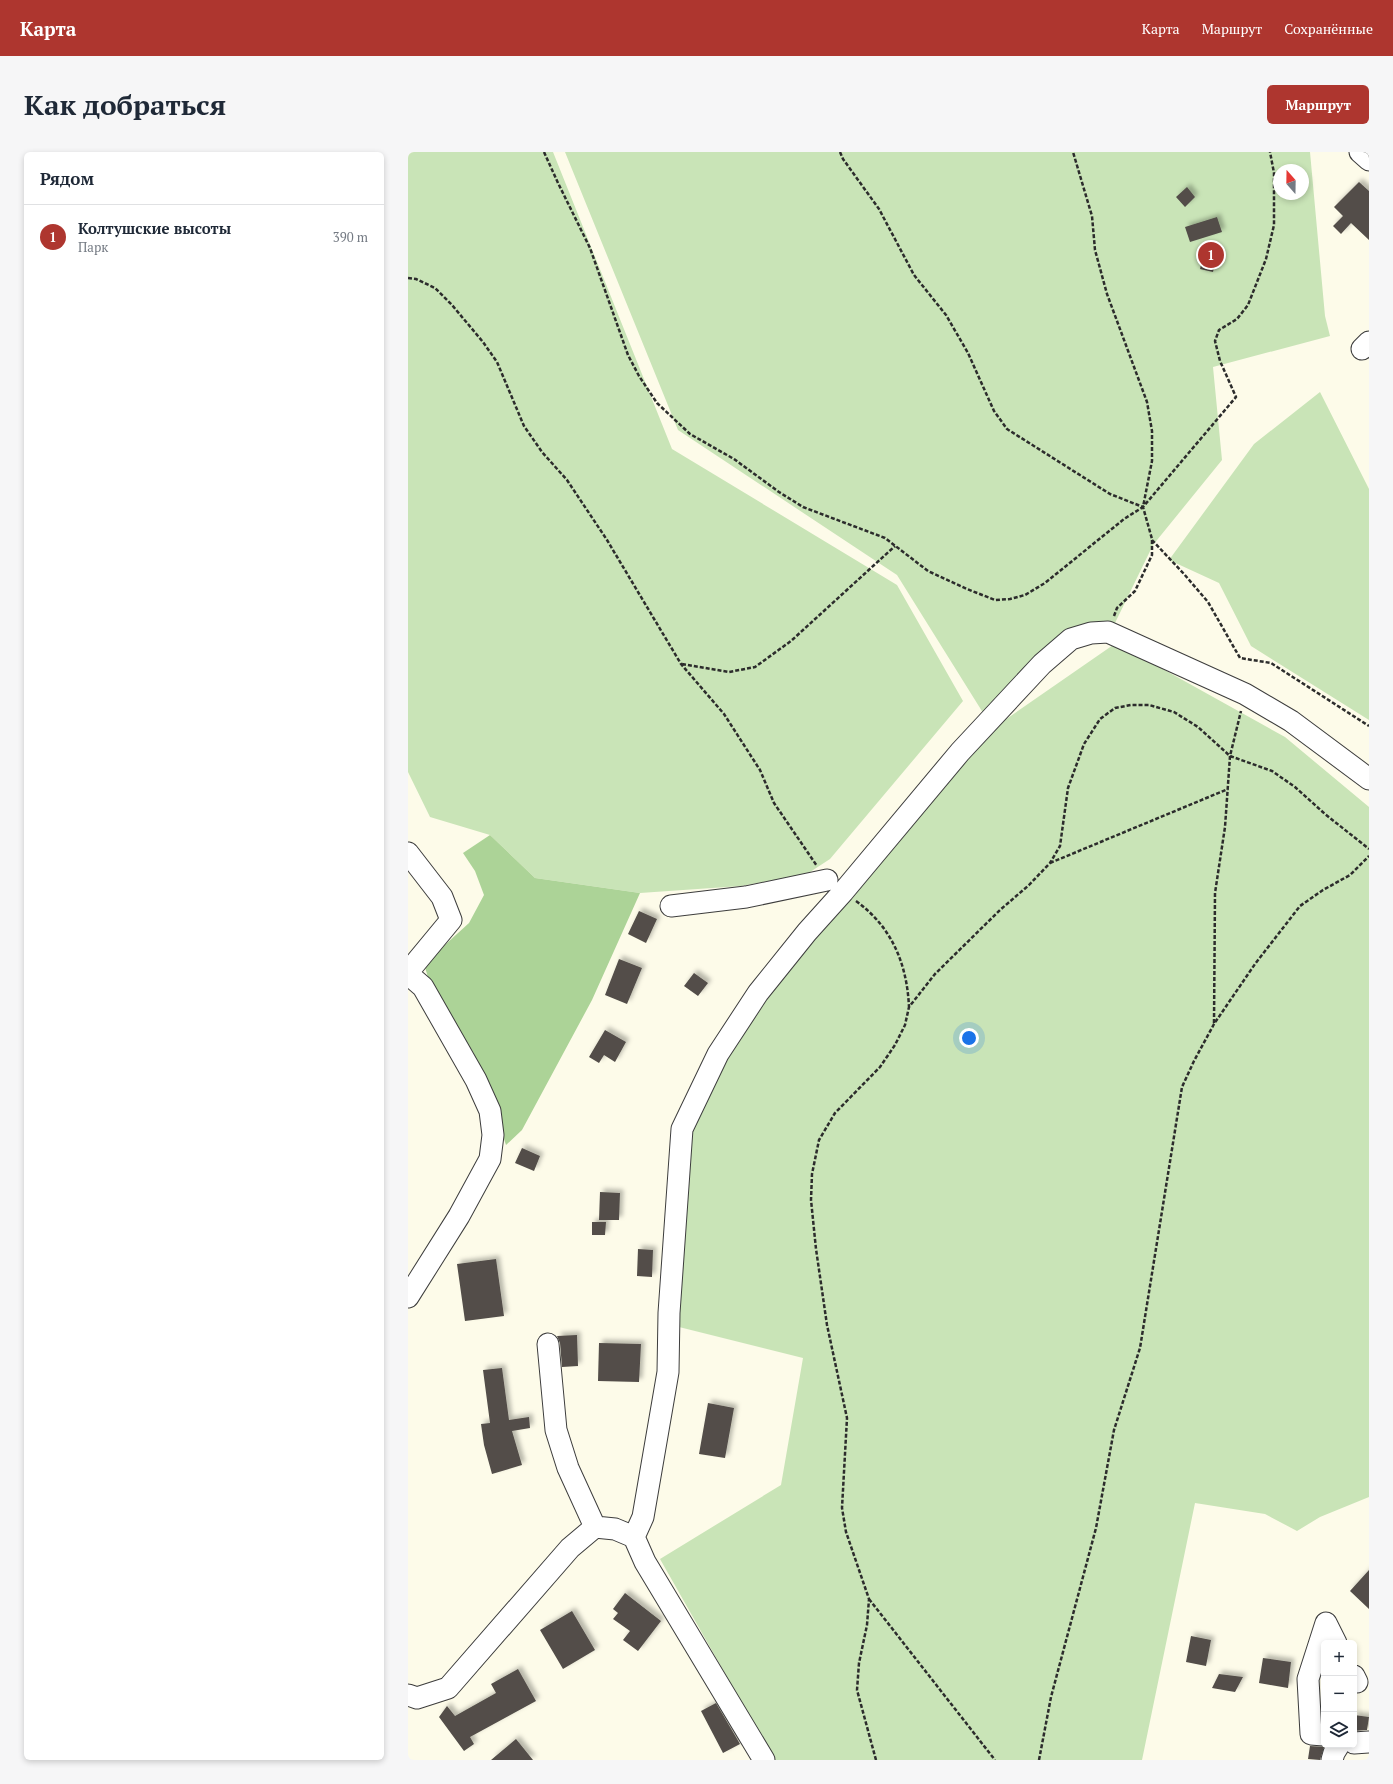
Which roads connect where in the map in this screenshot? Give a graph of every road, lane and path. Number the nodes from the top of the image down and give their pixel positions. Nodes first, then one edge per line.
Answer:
1 (544, 152) edge
2 (840, 152) edge
3 (1073, 152) edge
4 (1270, 152) edge
5 (1360, 152) edge
6 (1369, 160) edge
7 (408, 278) edge
8 (1143, 507) junction
9 (1152, 539) junction
10 (895, 546) junction
11 (1108, 632) junction
12 (681, 664) junction
13 (1244, 694) junction
14 (1369, 726) edge
15 (1230, 756) junction
16 (1369, 779) edge
17 (1228, 789) junction
18 (1369, 849) edge
19 (408, 853) edge
20 (1369, 856) edge
21 (1050, 863) junction
22 (835, 886) junction
23 (671, 906) dead end
24 (408, 973) edge
25 (909, 1007) junction
26 (1214, 1024) junction
27 (408, 1297) edge
28 (548, 1344) dead end
29 (595, 1527) junction
30 (634, 1537) junction
31 (869, 1599) junction
32 (1334, 1640) edge
33 (408, 1695) edge
34 (1321, 1735) edge
35 (1357, 1742) edge
36 (1369, 1742) edge
37 (1337, 1748) edge
38 (764, 1760) edge
39 (876, 1760) edge
40 (995, 1760) edge
41 (1039, 1760) edge
42 (1332, 1760) edge

1 - 10 path
2 - 8 path
3 - 8 path
4 - 8 path
5 - 6 street
7 - 12 path
8 - 9 path
8 - 10 path
9 - 11 path
9 - 14 path
10 - 12 path
11 - 13 street
11 - 22 street
12 - 22 path
13 - 15 path
13 - 16 street
15 - 17 path
15 - 18 path
15 - 21 path
17 - 21 path
17 - 26 path
19 - 24 street
20 - 26 path
21 - 25 path
22 - 23 street
22 - 25 path
22 - 30 street
24 - 27 street
25 - 31 path
26 - 41 path
28 - 29 street
29 - 30 street
29 - 33 street
30 - 38 street
31 - 39 path
31 - 40 path
32 - 34 street
35 - 36 street
37 - 42 street

